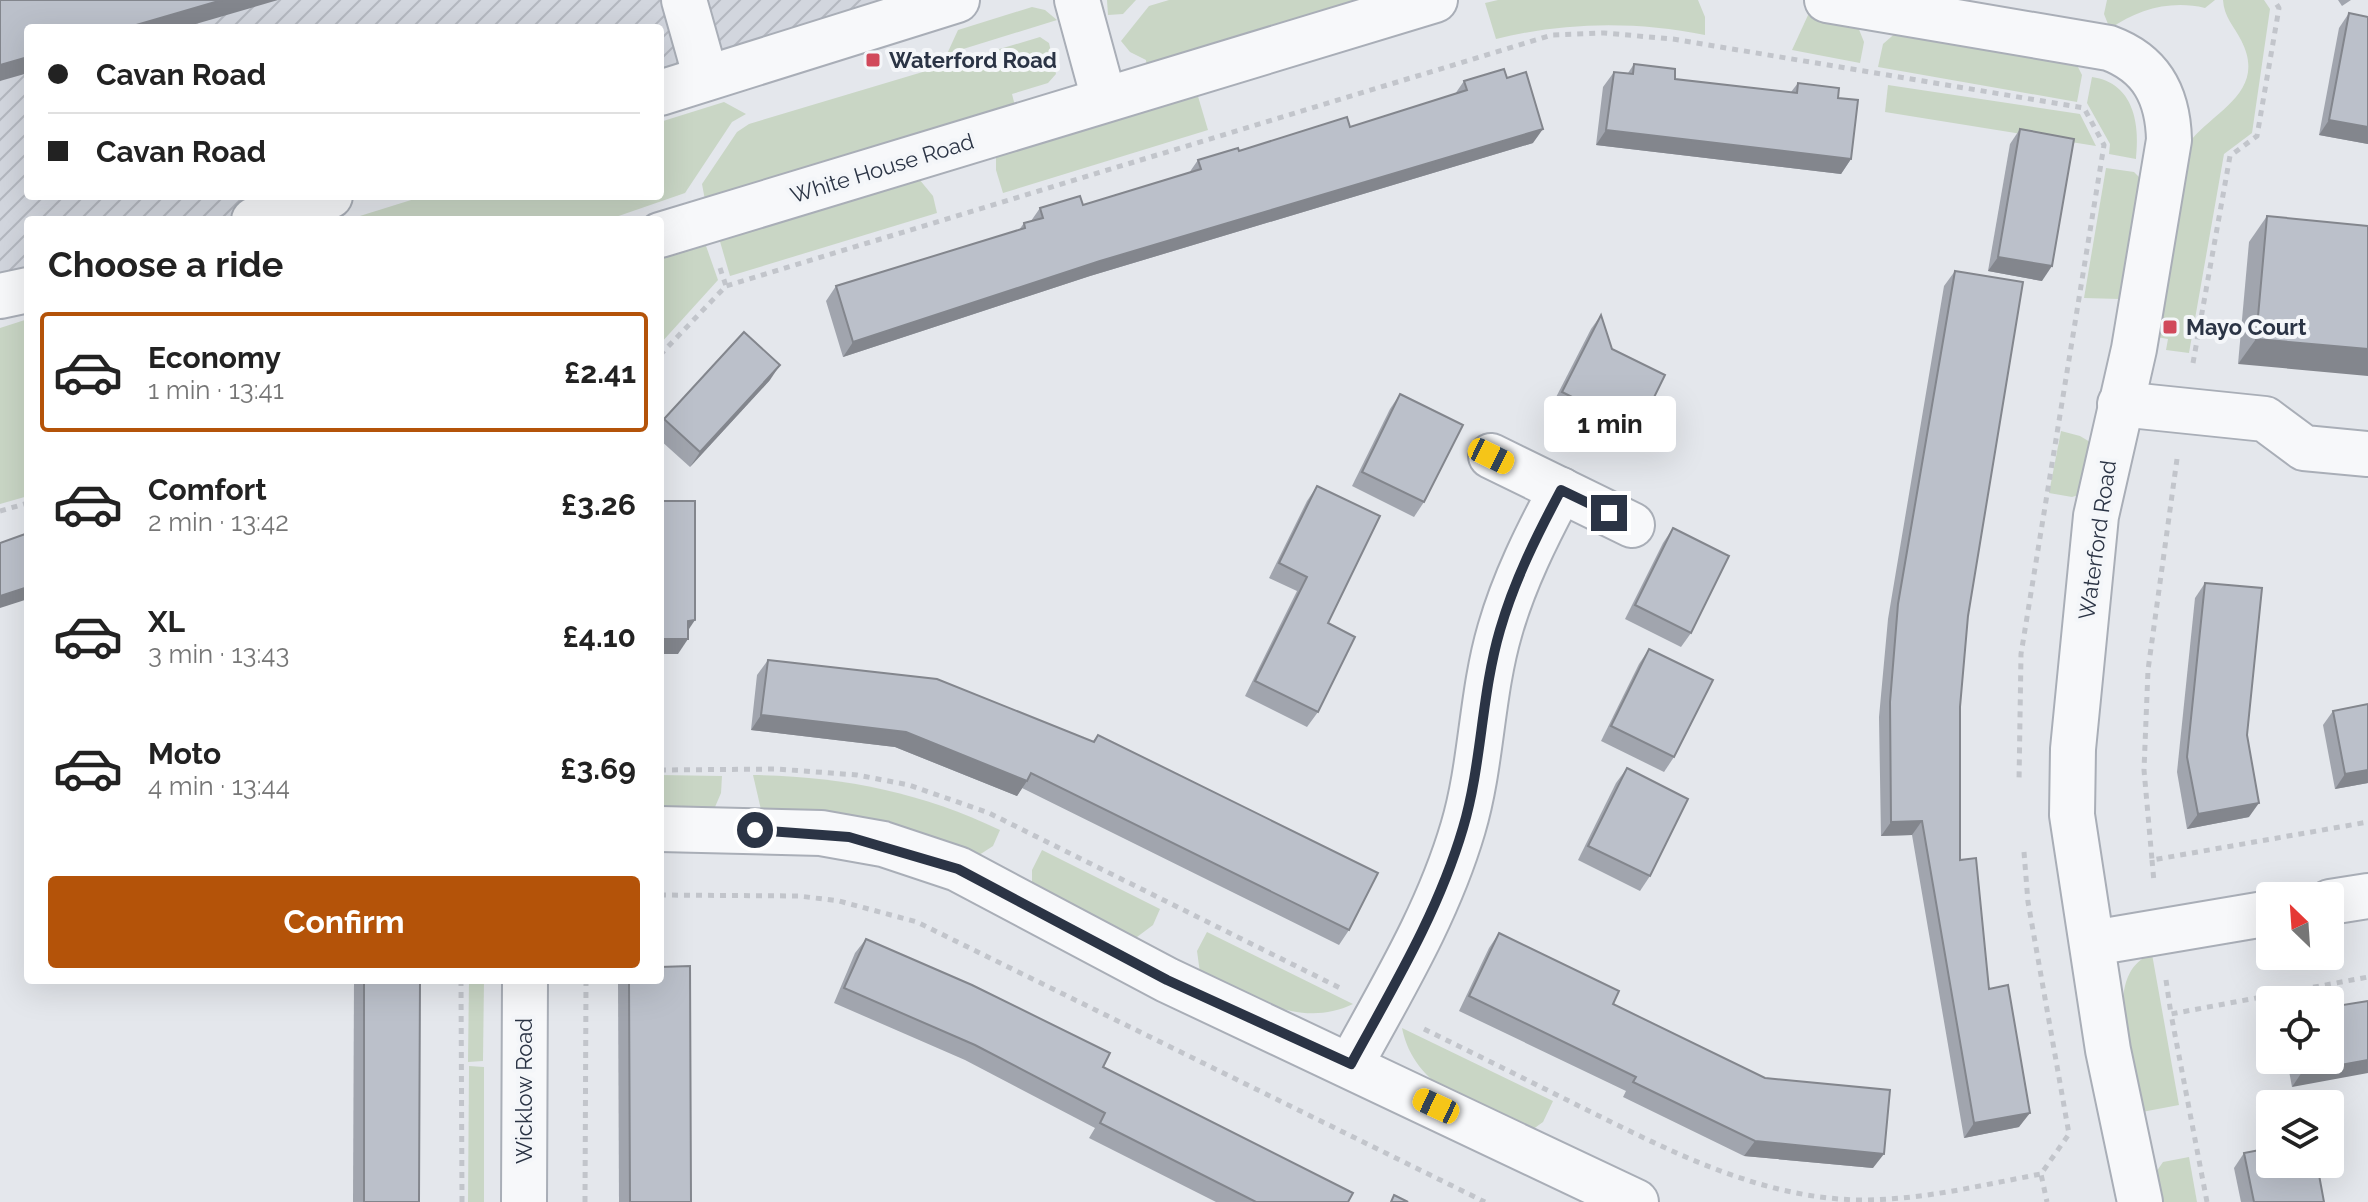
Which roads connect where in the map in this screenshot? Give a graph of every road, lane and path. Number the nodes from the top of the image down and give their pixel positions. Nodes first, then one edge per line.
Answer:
1 (684, 0) edge
2 (957, 0) edge
3 (1077, 0) edge
4 (1435, 0) edge
5 (1827, 0) edge
6 (2274, 0) edge
7 (706, 78) junction
8 (664, 92) edge
9 (1104, 99) junction
10 (317, 200) edge
11 (267, 216) edge
12 (664, 234) edge
13 (24, 291) edge
14 (0, 296) edge
15 (664, 351) edge
16 (2120, 404) junction
17 (2185, 411) junction
18 (2368, 454) edge
19 (1491, 456) dead end
20 (1561, 490) junction
21 (24, 504) edge
22 (0, 511) edge
23 (1632, 525) dead end
24 (2020, 784) dead end
25 (2368, 822) edge
26 (664, 829) edge
27 (2023, 842) dead end
28 (664, 895) edge
29 (2368, 896) edge
30 (2344, 900) edge
31 (2256, 915) edge
32 (2093, 943) junction
33 (2368, 977) edge
34 (461, 984) edge
35 (525, 984) edge
36 (586, 984) edge
37 (1351, 1064) junction
38 (462, 1202) edge
39 (524, 1202) edge
40 (585, 1202) edge
41 (1485, 1202) edge
42 (1636, 1202) edge
43 (2047, 1202) edge
44 (2140, 1202) edge
45 (2207, 1202) edge

1 - 7 street
2 - 7 street
3 - 9 street
4 - 9 street, White House Road
5 - 16 street, Waterford Road
6 - 17 path
7 - 8 street
9 - 12 street, White House Road
10 - 11 street
13 - 14 street
15 - 24 path
16 - 17 street
16 - 32 street, Waterford Road
17 - 18 street
17 - 25 path
19 - 20 street
20 - 23 street
20 - 37 street
21 - 22 path
26 - 37 street
27 - 43 path
28 - 41 path
29 - 30 street
31 - 32 street
32 - 44 street, Waterford Road
33 - 45 path
34 - 38 path
35 - 39 street, Wicklow Road
36 - 40 path
37 - 42 street

